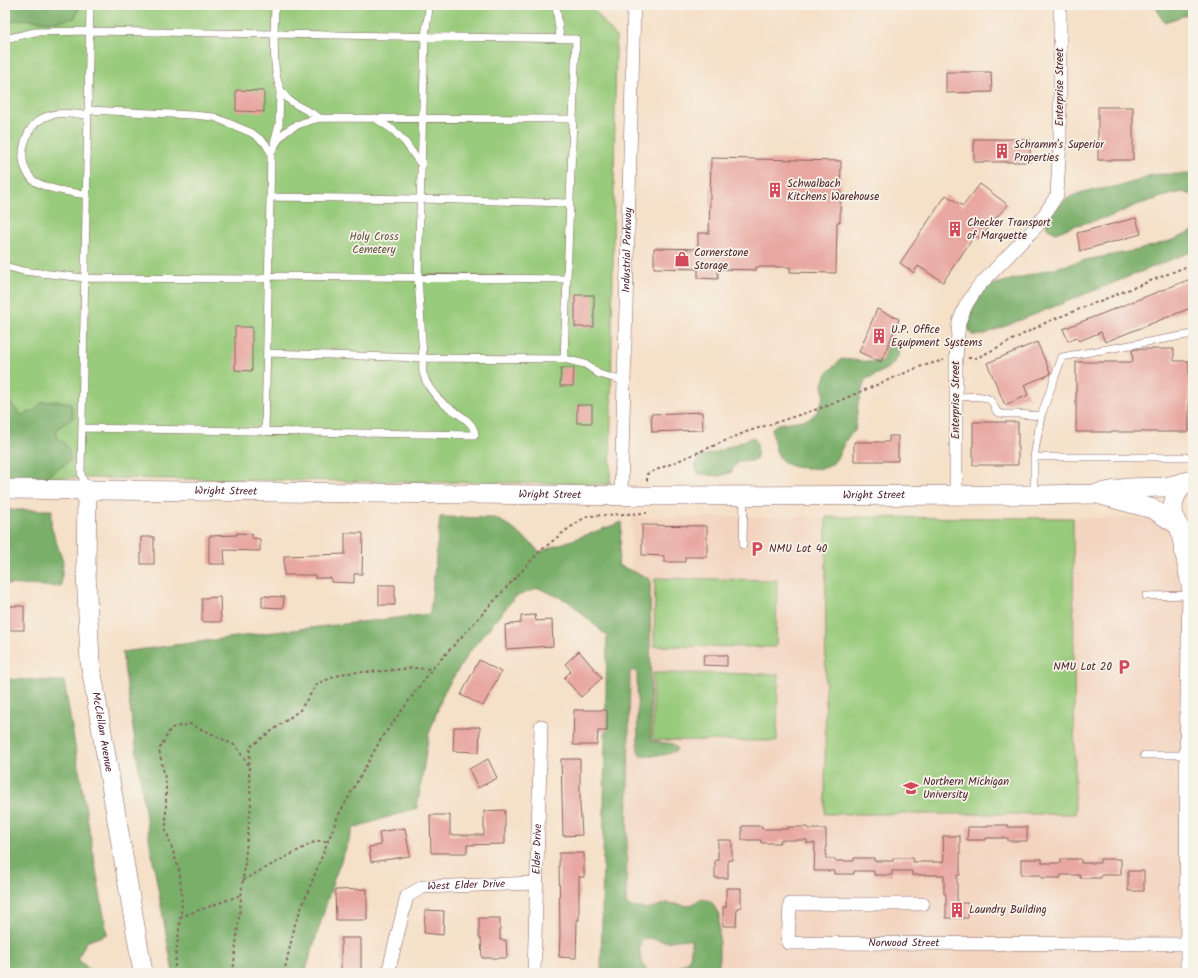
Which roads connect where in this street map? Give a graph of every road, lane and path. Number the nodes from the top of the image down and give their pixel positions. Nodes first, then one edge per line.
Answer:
1 (90, 5) edge
2 (275, 5) edge
3 (427, 5) edge
4 (556, 5) edge
5 (634, 5) edge
6 (1060, 5) edge
7 (90, 30) junction
8 (274, 34) junction
9 (426, 36) junction
10 (560, 38) junction
11 (5, 39) edge
12 (280, 89) junction
13 (88, 113) junction
14 (320, 118) junction
15 (374, 118) junction
16 (424, 118) junction
17 (572, 119) junction
18 (271, 153) junction
19 (422, 166) junction
20 (87, 195) junction
21 (270, 197) junction
22 (421, 199) junction
23 (570, 203) junction
24 (1193, 264) edge
25 (5, 266) edge
26 (268, 276) junction
27 (418, 277) junction
28 (85, 278) junction
29 (567, 279) junction
30 (1193, 334) edge
31 (267, 353) junction
32 (423, 358) junction
33 (956, 358) junction
34 (564, 359) junction
35 (624, 381) junction
36 (956, 397) junction
37 (1041, 416) junction
38 (82, 428) junction
39 (265, 432) junction
40 (1034, 457) junction
41 (1193, 457) edge
42 (647, 474) dead end
43 (1191, 480) edge
44 (5, 489) edge
45 (86, 489) junction
46 (956, 494) junction
47 (1095, 494) junction
48 (620, 495) junction
49 (1034, 495) junction
50 (744, 496) junction
51 (587, 516) dead end
52 (1183, 530) edge
53 (743, 545) dead end
54 (1193, 592) edge
55 (1146, 596) dead end
56 (432, 669) junction
57 (541, 726) dead end
58 (1144, 755) dead end
59 (1189, 755) junction
60 (250, 766) junction
61 (328, 841) junction
62 (243, 880) junction
63 (536, 883) junction
64 (241, 895) junction
65 (923, 904) dead end
66 (180, 917) junction
67 (1191, 944) junction
68 (143, 973) edge
69 (174, 973) edge
70 (233, 973) edge
71 (284, 973) edge
72 (388, 973) edge
73 (534, 973) edge
74 (1190, 973) edge

1 - 7 lane
2 - 8 lane
3 - 9 lane
4 - 10 lane
5 - 35 street, Industrial Parkway
6 - 33 street, Enterprise Street
7 - 8 lane
7 - 11 lane
7 - 13 lane
8 - 9 lane
8 - 12 lane
9 - 10 lane
9 - 16 lane
10 - 17 lane
12 - 14 lane
12 - 18 lane
13 - 18 lane
13 - 20 lane
13 - 20 lane
14 - 15 lane
14 - 18 lane
15 - 16 lane
15 - 19 lane
16 - 17 lane
16 - 19 lane
17 - 23 lane
18 - 21 lane
19 - 22 lane
20 - 28 lane
21 - 22 lane
21 - 26 lane
22 - 23 lane
22 - 27 lane
23 - 29 lane
24 - 33 path
25 - 28 lane
26 - 27 lane
26 - 28 lane
26 - 31 lane
27 - 29 lane
27 - 32 lane
28 - 38 lane
29 - 34 lane
30 - 37 lane
31 - 32 lane
31 - 39 lane
32 - 34 lane
32 - 39 lane
33 - 36 street, Enterprise Street
33 - 42 path
34 - 35 lane
35 - 48 street, Industrial Parkway
36 - 37 lane
36 - 46 street, Enterprise Street
37 - 40 lane
38 - 39 lane
38 - 45 lane
40 - 41 lane
40 - 49 lane
43 - 47 main road, Wright Street
43 - 52 main road
44 - 45 main road, Wright Street
45 - 48 main road, Wright Street
45 - 68 main road, McClellan Avenue
46 - 49 main road, Wright Street
46 - 50 main road, Wright Street
47 - 49 main road, Wright Street
47 - 52 main road, Wright Street
48 - 50 main road, Wright Street
50 - 53 lane
51 - 56 path
52 - 54 main road
54 - 55 lane
54 - 59 main road
56 - 60 path
56 - 61 path
57 - 63 street, Elder Drive
58 - 59 lane
59 - 67 main road
60 - 62 path
60 - 66 path
61 - 62 path
61 - 71 path
62 - 64 path
63 - 72 street, West Elder Drive
63 - 73 street, Elder Drive
64 - 66 path
64 - 70 path
65 - 67 street, Norwood Street
66 - 69 path
67 - 74 main road

